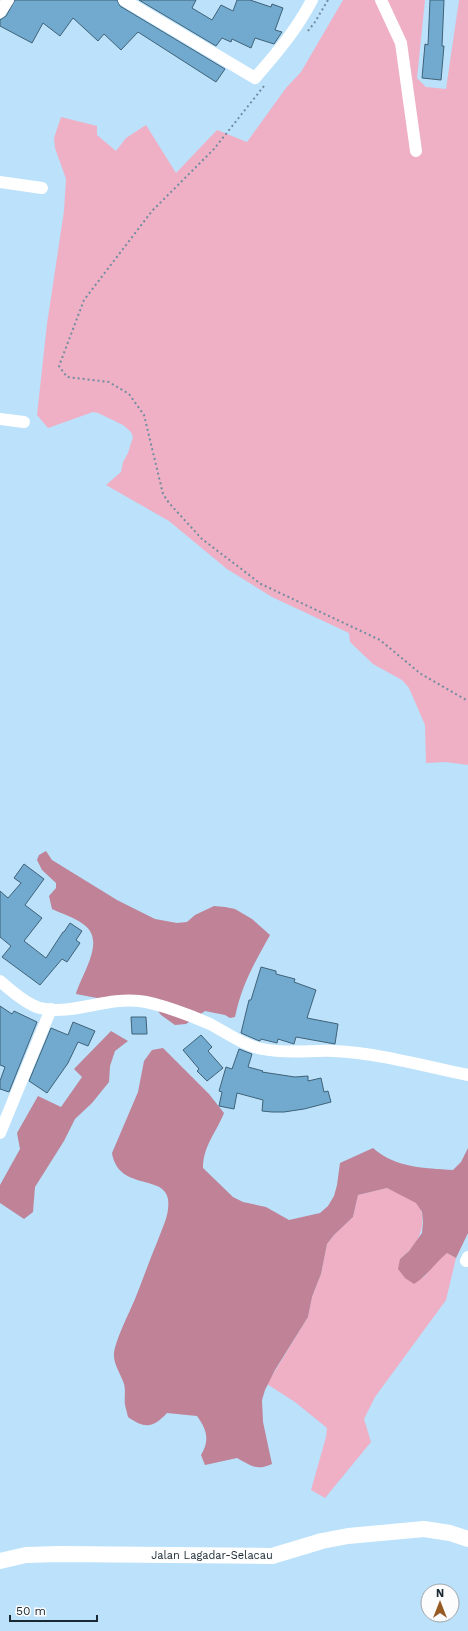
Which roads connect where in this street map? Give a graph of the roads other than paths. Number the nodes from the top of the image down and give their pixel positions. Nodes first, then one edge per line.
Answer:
1 (8, 0) edge
2 (124, 0) edge
3 (312, 0) edge
4 (381, 0) edge
5 (0, 12) edge
6 (416, 151) dead end
7 (0, 182) edge
8 (42, 188) dead end
9 (0, 419) edge
10 (24, 422) dead end
11 (0, 981) edge
12 (51, 1009) junction
13 (468, 1075) edge
14 (0, 1133) edge
15 (468, 1539) edge
16 (0, 1561) edge

1 - 5 street
2 - 3 street
4 - 6 street
7 - 8 street
9 - 10 street
11 - 12 street
12 - 13 street
12 - 14 street
15 - 16 street, Jalan Lagadar-Selacau

